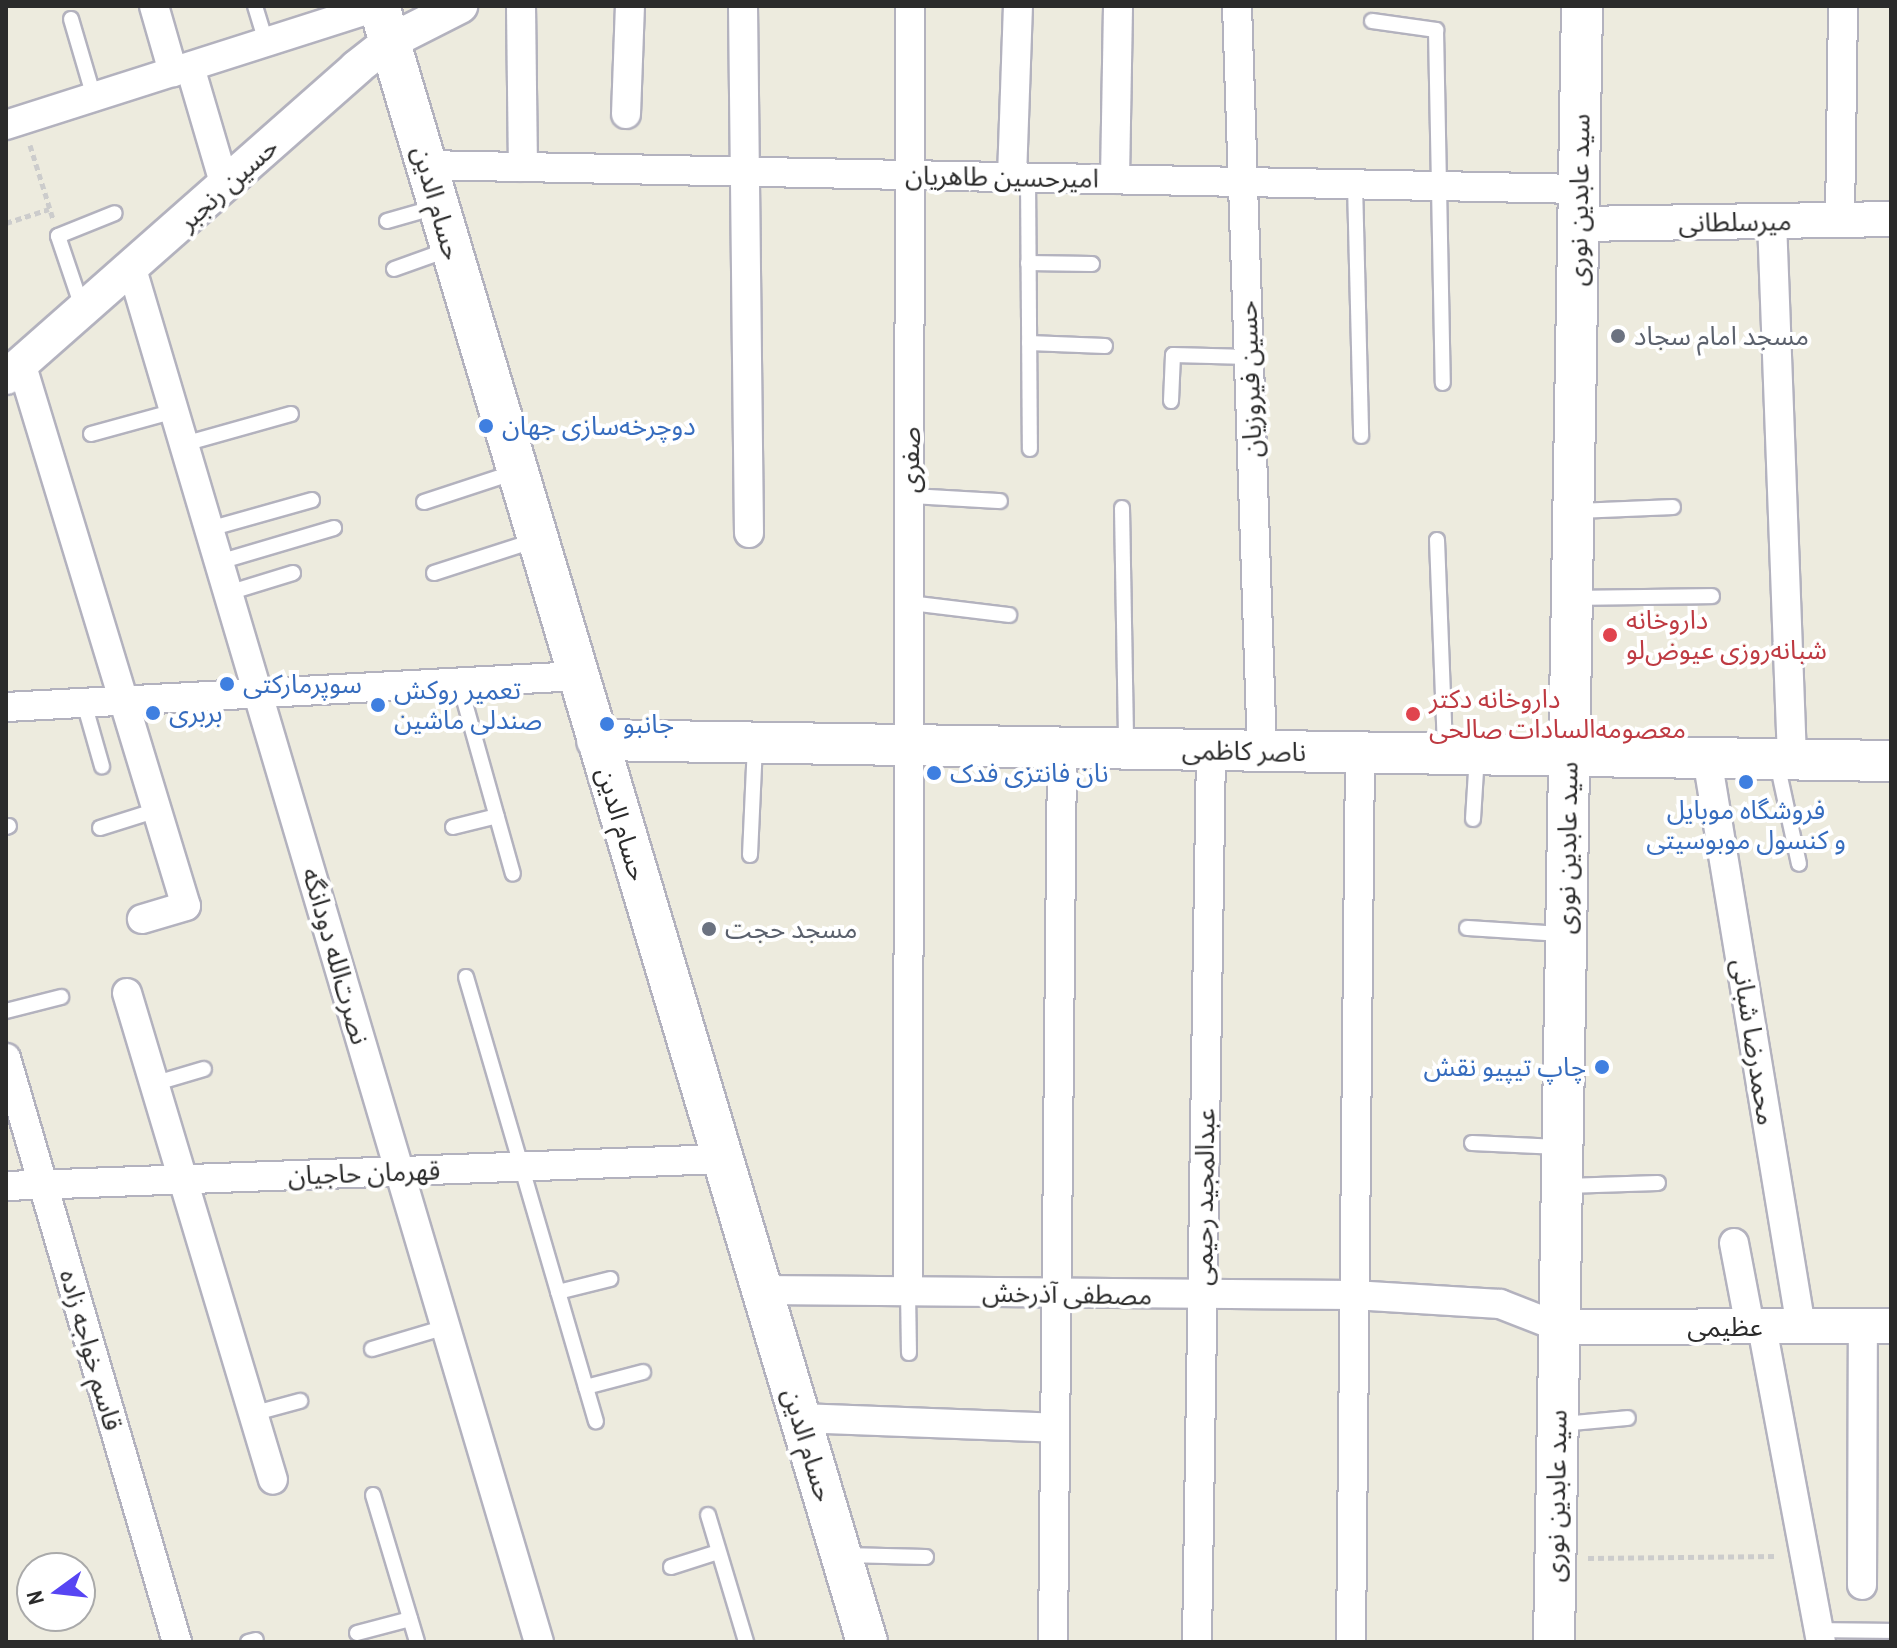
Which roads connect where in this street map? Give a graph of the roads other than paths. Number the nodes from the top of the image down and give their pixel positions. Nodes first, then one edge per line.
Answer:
1 (154, 6) edge
2 (255, 6) edge
3 (460, 6) edge
4 (521, 6) edge
5 (630, 6) edge
6 (743, 6) edge
7 (910, 6) edge
8 (1018, 6) edge
9 (1118, 6) edge
10 (1237, 6) edge
11 (1582, 6) edge
12 (1843, 6) edge
13 (382, 18) edge
14 (71, 19) dead end
15 (1372, 21) dead end
16 (266, 42) junction
17 (181, 69) junction
18 (94, 97) junction
19 (626, 114) dead end
20 (11, 119) edge
21 (425, 165) junction
22 (523, 167) junction
23 (745, 171) junction
24 (910, 175) junction
25 (1020, 177) junction
26 (1115, 179) junction
27 (1243, 182) junction
28 (1355, 184) junction
29 (225, 186) junction
30 (1434, 186) junction
31 (437, 206) junction
32 (1579, 206) junction
33 (115, 213) dead end
34 (1891, 219) edge
35 (1840, 220) junction
36 (387, 221) dead end
37 (1772, 221) junction
38 (450, 249) junction
39 (1028, 263) junction
40 (1092, 264) dead end
41 (132, 269) junction
42 (394, 269) dead end
43 (84, 313) junction
44 (1029, 343) junction
45 (1105, 346) dead end
46 (1249, 357) junction
47 (14, 372) edge
48 (1443, 383) dead end
49 (1171, 401) dead end
50 (175, 411) junction
51 (291, 414) dead end
52 (91, 434) dead end
53 (1361, 436) dead end
54 (184, 444) junction
55 (1030, 449) dead end
56 (517, 471) junction
57 (910, 496) junction
58 (312, 500) dead end
59 (1000, 501) dead end
60 (424, 502) dead end
61 (1673, 507) dead end
62 (1122, 508) dead end
63 (1573, 511) junction
64 (334, 528) dead end
65 (209, 529) junction
66 (749, 533) dead end
67 (536, 540) junction
68 (1437, 540) dead end
69 (219, 562) junction
70 (293, 573) dead end
71 (434, 573) dead end
72 (228, 593) junction
73 (1712, 596) dead end
74 (1572, 598) junction
75 (910, 603) junction
76 (1009, 615) dead end
77 (578, 676) junction
78 (459, 682) junction
79 (258, 693) junction
80 (122, 700) junction
81 (84, 703) junction
82 (6, 707) edge
83 (597, 740) junction
84 (755, 743) junction
85 (910, 745) junction
86 (1062, 748) junction
87 (1126, 749) junction
88 (1262, 751) junction
89 (1211, 752) junction
90 (1360, 753) junction
91 (1461, 754) junction
92 (1569, 756) junction
93 (1707, 758) junction
94 (1784, 759) junction
95 (1891, 761) edge
96 (102, 766) dead end
97 (157, 810) junction
98 (497, 816) junction
99 (1473, 819) dead end
100 (453, 827) dead end
101 (100, 828) dead end
102 (750, 855) dead end
103 (1799, 864) dead end
104 (513, 874) dead end
105 (142, 919) dead end
106 (1467, 928) dead end
107 (1566, 934) junction
108 (466, 977) dead end
109 (127, 993) dead end
110 (61, 997) dead end
111 (6, 1011) edge
112 (6, 1058) edge
113 (204, 1069) dead end
114 (153, 1084) junction
115 (1472, 1143) dead end
116 (1562, 1147) junction
117 (723, 1159) junction
118 (520, 1167) junction
119 (399, 1171) junction
120 (181, 1179) junction
121 (1658, 1183) dead end
122 (43, 1185) junction
123 (6, 1186) edge
124 (1561, 1186) junction
125 (1734, 1243) dead end
126 (610, 1279) dead end
127 (762, 1290) junction
128 (908, 1291) junction
129 (558, 1292) junction
130 (1057, 1294) junction
131 (1353, 1295) junction
132 (1202, 1296) junction
133 (1877, 1326) edge
134 (446, 1327) junction
135 (1559, 1327) junction
136 (1756, 1327) junction
137 (1801, 1327) junction
138 (372, 1349) dead end
139 (909, 1353) dead end
140 (643, 1372) dead end
141 (586, 1387) junction
142 (300, 1401) dead end
143 (252, 1414) junction
144 (800, 1418) junction
145 (1628, 1418) dead end
146 (596, 1421) dead end
147 (1558, 1424) junction
148 (1055, 1428) junction
149 (273, 1480) dead end
150 (373, 1495) dead end
151 (708, 1515) dead end
152 (718, 1552) junction
153 (841, 1555) junction
154 (926, 1557) dead end
155 (671, 1567) dead end
156 (1862, 1585) dead end
157 (410, 1619) junction
158 (1891, 1631) edge
159 (357, 1633) dead end
160 (1820, 1636) edge
161 (177, 1642) edge
162 (417, 1642) edge
163 (539, 1642) edge
164 (746, 1642) edge
165 (867, 1642) edge
166 (1053, 1642) edge
167 (1197, 1642) edge
168 (1351, 1642) edge
169 (1554, 1642) edge

1 - 17 street
2 - 16 lane
3 - 13 street, حسین رنجبر
4 - 22 street
5 - 19 street
6 - 23 street
7 - 24 street, صفری
8 - 25 street
9 - 26 street
10 - 27 street, حسین فیروزیان
11 - 32 main road, سید عابدین نوری
12 - 35 street
13 - 16 street
13 - 21 main road, حسام الدین
13 - 29 street, حسین رنجبر
14 - 18 lane
15 - 30 lane
16 - 17 street
17 - 18 street
17 - 29 street
18 - 20 street
21 - 22 street, امیرحسین طاهریان
21 - 31 main road, حسام الدین
22 - 23 street, امیرحسین طاهریان
23 - 24 street, امیرحسین طاهریان
23 - 66 street
24 - 25 street, امیرحسین طاهریان
24 - 57 street, صفری
25 - 26 street, امیرحسین طاهریان
25 - 39 lane
26 - 27 street, امیرحسین طاهریان
27 - 28 street, امیرحسین طاهریان
27 - 46 street, حسین فیروزیان
28 - 30 street, امیرحسین طاهریان
28 - 53 lane
29 - 41 street, حسین رنجبر
30 - 32 street, امیرحسین طاهریان
30 - 48 lane
31 - 36 lane
31 - 38 main road, حسام الدین
32 - 37 street, میرسلطانی
32 - 63 main road, سید عابدین نوری
33 - 43 lane
34 - 35 street, میرسلطانی
35 - 37 street, میرسلطانی
37 - 94 street
38 - 42 lane
38 - 56 main road, حسام الدین
39 - 40 lane
39 - 44 lane
41 - 43 street, حسین رنجبر
41 - 50 street, نصرت‌الله دودانگه
43 - 47 street, حسین رنجبر
44 - 45 lane
44 - 55 lane
46 - 49 lane
46 - 88 street, حسین فیروزیان
47 - 80 street
50 - 52 lane
50 - 54 street, نصرت‌الله دودانگه
51 - 54 lane
54 - 65 street, نصرت‌الله دودانگه
56 - 60 lane
56 - 67 main road, حسام الدین
57 - 59 lane
57 - 75 street, صفری
58 - 65 lane
61 - 63 lane
62 - 87 lane
63 - 74 main road, سید عابدین نوری
64 - 69 lane
65 - 69 street, نصرت‌الله دودانگه
67 - 71 lane
67 - 77 main road, حسام الدین
68 - 91 lane
69 - 72 street, نصرت‌الله دودانگه
70 - 72 lane
72 - 79 street, نصرت‌الله دودانگه
73 - 74 lane
74 - 92 main road, سید عابدین نوری
75 - 76 lane
75 - 85 street, صفری
77 - 78 street
77 - 83 main road, حسام الدین
78 - 79 street
78 - 98 lane
79 - 80 street
79 - 119 street, نصرت‌الله دودانگه
80 - 81 street
80 - 97 street
81 - 82 street
81 - 96 lane
83 - 84 main road, ناصر کاظمی
83 - 117 main road, حسام الدین
84 - 85 main road, ناصر کاظمی
84 - 102 lane
85 - 86 main road, ناصر کاظمی
85 - 128 street, صفری
86 - 87 main road, ناصر کاظمی
86 - 130 street
87 - 89 main road, ناصر کاظمی
88 - 89 main road, ناصر کاظمی
88 - 90 main road, ناصر کاظمی
89 - 132 street, عبدالمجید رحیمی
90 - 91 main road, ناصر کاظمی
90 - 131 street
91 - 92 main road, ناصر کاظمی
91 - 99 lane
92 - 93 main road, ناصر کاظمی
92 - 107 main road, سید عابدین نوری
93 - 94 main road, ناصر کاظمی
93 - 137 street, محمدرضا شبانی
94 - 95 main road, ناصر کاظمی
94 - 103 lane
97 - 101 lane
97 - 105 street
98 - 100 lane
98 - 104 lane
106 - 107 lane
107 - 116 main road, سید عابدین نوری
108 - 118 lane
109 - 114 street
110 - 111 lane
112 - 122 street, قاسم خواجه زاده
113 - 114 lane
114 - 120 street
115 - 116 lane
116 - 124 main road, سید عابدین نوری
117 - 118 street, قهرمان حاجیان
117 - 127 main road, حسام الدین
118 - 119 street, قهرمان حاجیان
118 - 129 lane
119 - 120 street, قهرمان حاجیان
119 - 134 street, نصرت‌الله دودانگه
120 - 122 street, قهرمان حاجیان
120 - 143 street
121 - 124 lane
122 - 123 street, قهرمان حاجیان
122 - 161 street, قاسم خواجه زاده
124 - 135 main road, سید عابدین نوری
125 - 136 street
126 - 129 lane
127 - 128 street, مصطفی آذرخش
127 - 144 main road, حسام الدین
128 - 130 street, مصطفی آذرخش
128 - 139 lane
129 - 141 lane
130 - 132 street, مصطفی آذرخش
130 - 148 street
131 - 132 street, مصطفی آذرخش
131 - 135 street, مصطفی آذرخش
131 - 168 street
132 - 167 street, عبدالمجید رحیمی
133 - 137 street, عظیمی
133 - 156 street
134 - 138 lane
134 - 163 street, نصرت‌الله دودانگه
135 - 136 street, عظیمی
135 - 147 main road, سید عابدین نوری
136 - 137 street, عظیمی
136 - 160 street
140 - 141 lane
141 - 146 lane
142 - 143 lane
143 - 149 street
144 - 148 street
144 - 153 main road, حسام الدین
145 - 147 lane
147 - 169 main road, سید عابدین نوری
148 - 166 street
150 - 157 lane
151 - 152 lane
152 - 155 lane
152 - 164 lane
153 - 154 lane
153 - 165 main road, حسام الدین
157 - 159 lane
157 - 162 lane
158 - 160 lane

